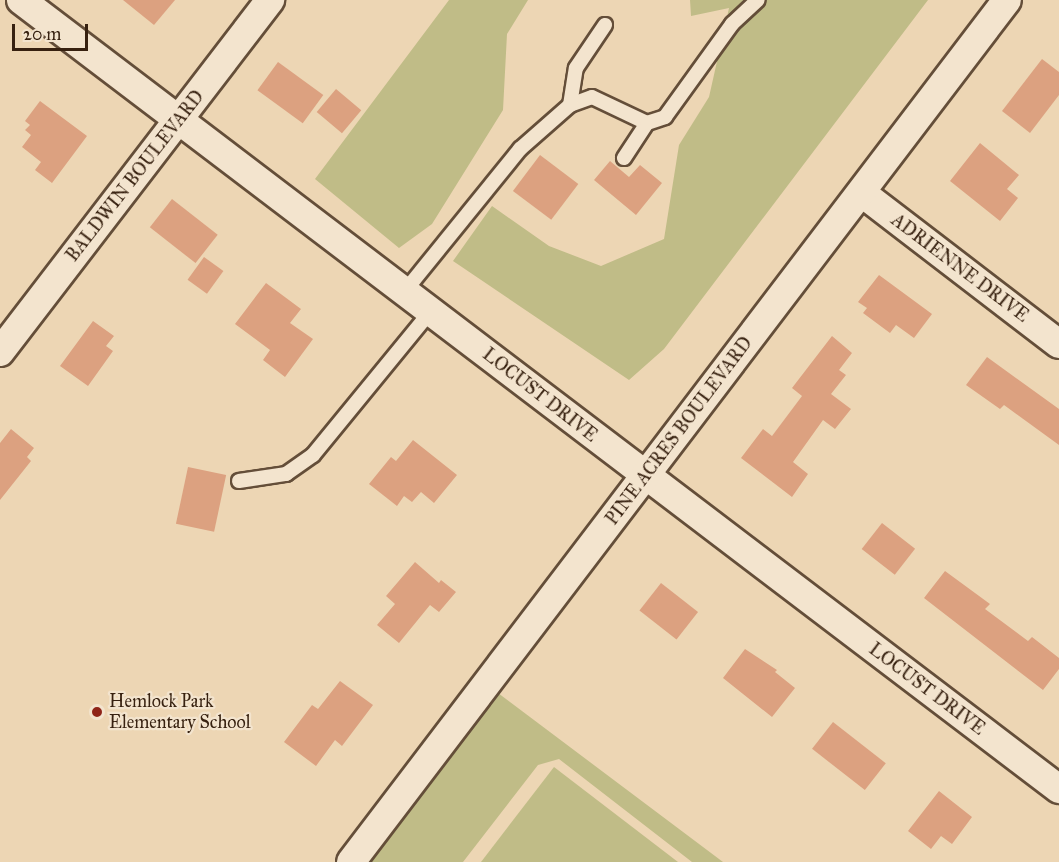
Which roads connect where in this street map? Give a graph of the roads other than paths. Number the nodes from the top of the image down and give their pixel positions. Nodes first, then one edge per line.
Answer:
1 (21, 0) edge
2 (270, 0) edge
3 (758, 0) edge
4 (1007, 0) edge
5 (605, 25) dead end
6 (570, 105) junction
7 (180, 118) junction
8 (646, 123) junction
9 (624, 158) dead end
10 (862, 193) junction
11 (405, 291) junction
12 (431, 311) junction
13 (1059, 344) edge
14 (0, 352) edge
15 (645, 475) junction
16 (239, 481) dead end
17 (1059, 789) edge
18 (351, 862) edge

1 - 7 street, LOCUST DRIVE
2 - 7 street, BALDWIN BOULEVARD
3 - 8 lane
4 - 10 street, PINE ACRES BOULEVARD
5 - 6 lane
6 - 8 lane
6 - 11 lane
7 - 11 street, LOCUST DRIVE
7 - 14 street, BALDWIN BOULEVARD
8 - 9 lane
10 - 13 street, ADRIENNE DRIVE
10 - 15 street, PINE ACRES BOULEVARD
11 - 12 street, LOCUST DRIVE
12 - 15 street, LOCUST DRIVE
12 - 16 lane
15 - 17 street, LOCUST DRIVE
15 - 18 street, PINE ACRES BOULEVARD

